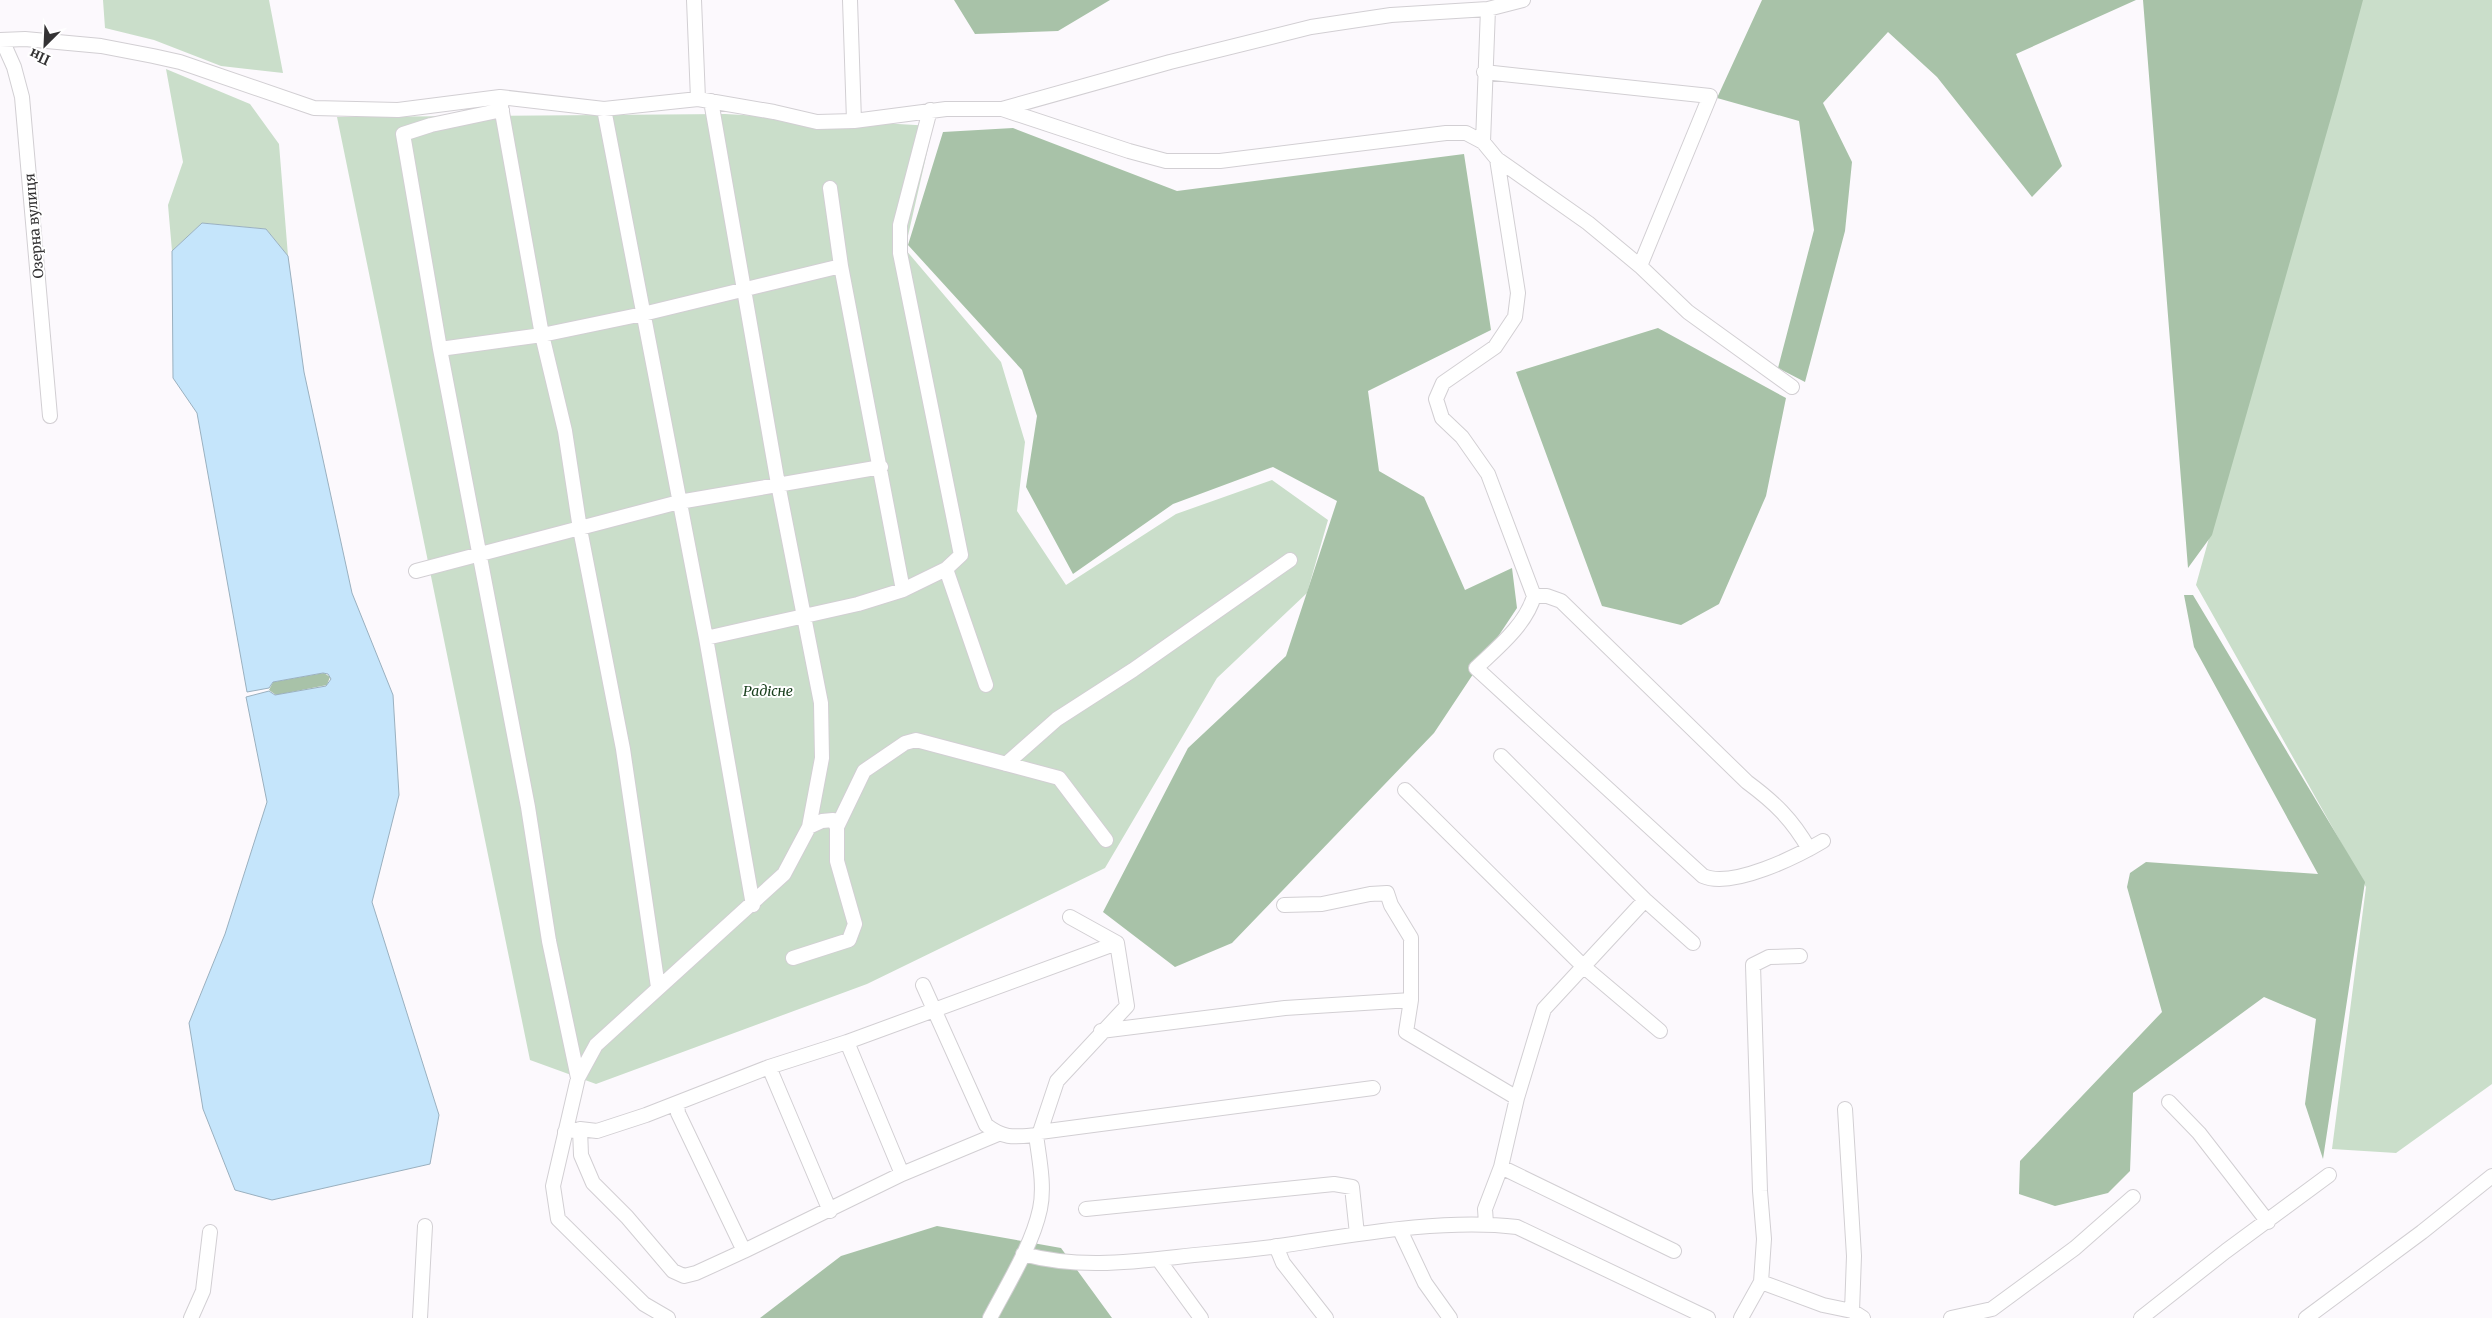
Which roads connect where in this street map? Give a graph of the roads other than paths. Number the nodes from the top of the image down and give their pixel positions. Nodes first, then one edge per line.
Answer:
1 (694, 0) edge
2 (850, 0) edge
3 (1523, 0) edge
4 (1488, 9) junction
5 (1, 40) edge
6 (1484, 72) junction
7 (705, 100) junction
8 (501, 104) junction
9 (604, 109) junction
10 (1002, 109) junction
11 (930, 110) junction
12 (854, 121) junction
13 (1483, 142) junction
14 (1497, 159) junction
15 (830, 188) dead end
16 (841, 266) junction
17 (1640, 266) junction
18 (744, 288) junction
19 (643, 314) junction
20 (542, 335) junction
21 (440, 349) junction
22 (1792, 387) dead end
23 (50, 416) dead end
24 (881, 467) junction
25 (778, 484) junction
26 (679, 502) junction
27 (580, 529) junction
28 (479, 555) junction
29 (1290, 560) dead end
30 (946, 569) junction
31 (416, 571) dead end
32 (903, 590) junction
33 (1534, 596) junction
34 (805, 617) junction
35 (706, 638) junction
36 (986, 685) dead end
37 (1501, 756) dead end
38 (1006, 764) junction
39 (1405, 790) dead end
40 (809, 827) junction
41 (837, 827) junction
42 (1106, 840) dead end
43 (1823, 841) dead end
44 (1809, 849) junction
45 (1644, 900) junction
46 (753, 905) junction
47 (1284, 905) dead end
48 (1070, 917) dead end
49 (1117, 943) junction
50 (1693, 943) dead end
51 (1800, 956) dead end
52 (793, 958) dead end
53 (1583, 966) junction
54 (923, 985) dead end
55 (658, 986) junction
56 (1411, 1000) junction
57 (933, 1009) junction
58 (1660, 1031) dead end
59 (1101, 1032) junction
60 (847, 1042) junction
61 (769, 1067) junction
62 (578, 1078) junction
63 (1373, 1088) dead end
64 (1517, 1098) junction
65 (677, 1102) junction
66 (2169, 1102) dead end
67 (1845, 1109) dead end
68 (580, 1129) junction
69 (565, 1132) junction
70 (998, 1134) junction
71 (1038, 1134) junction
72 (1501, 1167) junction
73 (902, 1174) junction
74 (2329, 1175) dead end
75 (2492, 1176) edge
76 (2133, 1197) dead end
77 (1086, 1209) dead end
78 (830, 1211) junction
79 (2268, 1222) junction
80 (1486, 1223) junction
81 (425, 1226) dead end
82 (1400, 1230) junction
83 (210, 1232) dead end
84 (1356, 1234) junction
85 (1276, 1246) junction
86 (744, 1251) junction
87 (1674, 1251) dead end
88 (1022, 1254) junction
89 (1158, 1259) junction
90 (1761, 1282) junction
91 (1858, 1314) edge
92 (191, 1318) edge
93 (420, 1318) edge
94 (668, 1318) edge
95 (990, 1318) edge
96 (1201, 1318) edge
97 (1326, 1318) edge
98 (1450, 1318) edge
99 (1708, 1318) edge
100 (1741, 1318) edge
101 (1951, 1318) edge
102 (2141, 1318) edge
103 (2306, 1318) edge

1 - 7 street
2 - 12 street
3 - 4 street
4 - 6 street
4 - 10 street
5 - 8 street
5 - 23 street, Озерна вулиця
6 - 13 street
6 - 17 street
7 - 9 street
7 - 12 street
7 - 18 street
8 - 9 street
8 - 20 street
8 - 21 street
9 - 19 street
10 - 11 street
10 - 13 street
11 - 12 street
11 - 30 street
13 - 14 street
14 - 17 street
14 - 33 street
15 - 16 street
16 - 18 street
16 - 24 street
17 - 22 street
18 - 19 street
18 - 25 street
19 - 20 street
19 - 26 street
20 - 21 street
20 - 27 street
21 - 28 street
24 - 25 street
24 - 32 street
25 - 26 street
25 - 34 street
26 - 27 street
26 - 35 street
27 - 28 street
27 - 55 street
28 - 31 street
28 - 62 street
29 - 38 street
30 - 32 street
30 - 36 street
32 - 34 street
33 - 44 street
33 - 44 street
34 - 35 street
34 - 40 street
35 - 46 street
37 - 45 street
38 - 41 street
38 - 42 street
39 - 53 street
40 - 41 street
40 - 46 street
41 - 52 street
43 - 44 street
45 - 50 street
45 - 53 street
46 - 55 street
47 - 56 street
48 - 49 street
49 - 57 street
49 - 59 street
51 - 90 street
53 - 58 street
53 - 64 street
54 - 57 street
55 - 62 street
56 - 59 street
56 - 64 street
57 - 60 street
57 - 70 street
59 - 71 street
60 - 61 street
60 - 73 street
61 - 65 street
61 - 78 street
62 - 69 street
63 - 71 street
64 - 72 street
65 - 68 street
65 - 86 street
66 - 79 street
67 - 91 street
68 - 69 street
68 - 86 street
69 - 94 street
70 - 71 street
70 - 73 street
71 - 88 street
72 - 80 street
72 - 87 street
73 - 78 street
74 - 79 street
75 - 103 street
76 - 101 street
77 - 84 street
78 - 86 street
79 - 102 street
80 - 82 street
80 - 99 street
81 - 93 street
82 - 84 street
82 - 98 street
83 - 92 street
84 - 85 street
85 - 89 street
85 - 97 street
88 - 89 street
88 - 95 street
89 - 96 street
90 - 91 street
90 - 100 street

